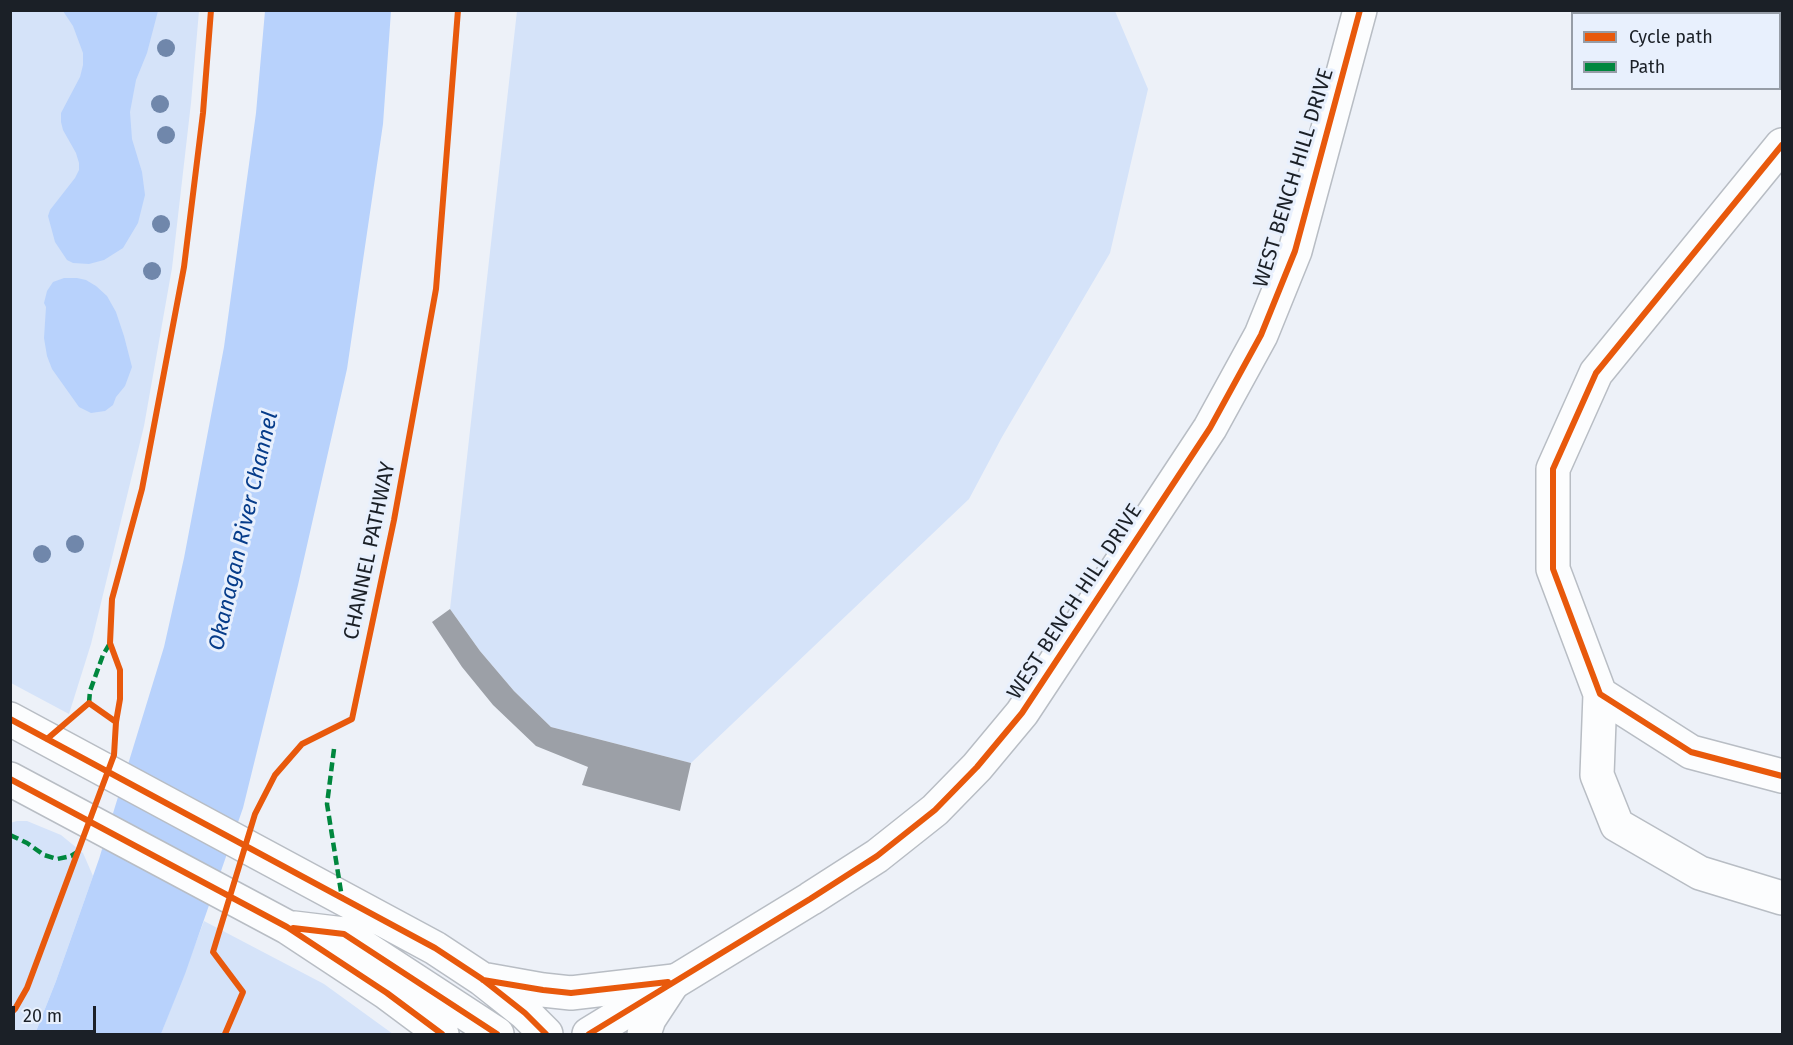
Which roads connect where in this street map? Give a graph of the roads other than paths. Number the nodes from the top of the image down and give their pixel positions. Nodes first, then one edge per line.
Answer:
1 (1360, 10) edge
2 (1782, 145) edge
3 (1600, 694) junction
4 (10, 719) edge
5 (1782, 776) edge
6 (10, 779) edge
7 (40, 803) edge
8 (1782, 898) edge
9 (286, 927) junction
10 (482, 980) junction
11 (674, 981) junction
12 (442, 1035) edge
13 (497, 1035) edge
14 (546, 1035) edge
15 (589, 1035) edge
16 (644, 1035) edge

1 - 11 main road, WEST BENCH HILL DRIVE
2 - 3 main road
3 - 5 main road
3 - 8 main road
4 - 10 main road
6 - 7 main road
7 - 9 main road
9 - 12 main road
9 - 13 main road
10 - 11 main road
10 - 14 main road
11 - 15 main road, WEST BENCH HILL DRIVE
11 - 16 main road

